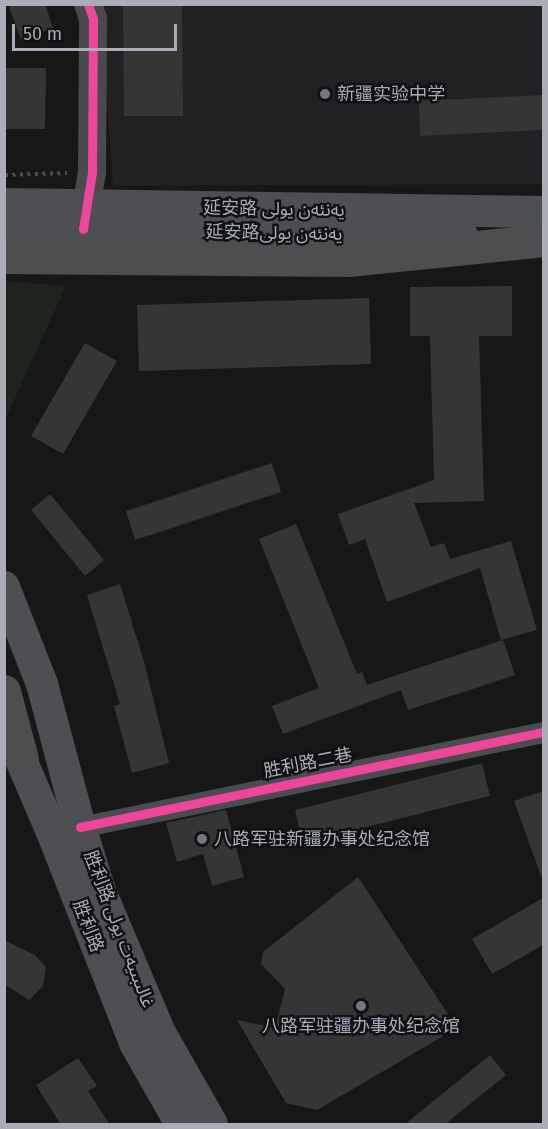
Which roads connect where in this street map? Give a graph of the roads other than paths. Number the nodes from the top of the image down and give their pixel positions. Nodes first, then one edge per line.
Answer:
1 (88, 4) edge
2 (4, 204) edge
3 (543, 213) edge
4 (86, 217) junction
5 (4, 230) edge
6 (543, 240) edge
7 (4, 257) edge
8 (4, 587) edge
9 (4, 691) edge
10 (4, 722) edge
11 (543, 732) edge
12 (22, 759) junction
13 (80, 827) junction
14 (180, 1125) edge
15 (212, 1125) edge

1 - 4 street
2 - 4 main road, 延安路 يەنئەن يولى
3 - 4 main road, 延安路 يەنئەن يولى
4 - 5 main road, 延安路يەنئەن يولى
4 - 6 main road, 延安路يەنئەن يولى
6 - 7 highway
8 - 13 main road, 胜利路 غالىبىيەت يولى
9 - 12 highway
10 - 12 main road, 胜利路
11 - 13 street, 胜利路二巷
12 - 14 main road, 胜利路
13 - 15 main road, 胜利路 غالىبىيەت يولى

